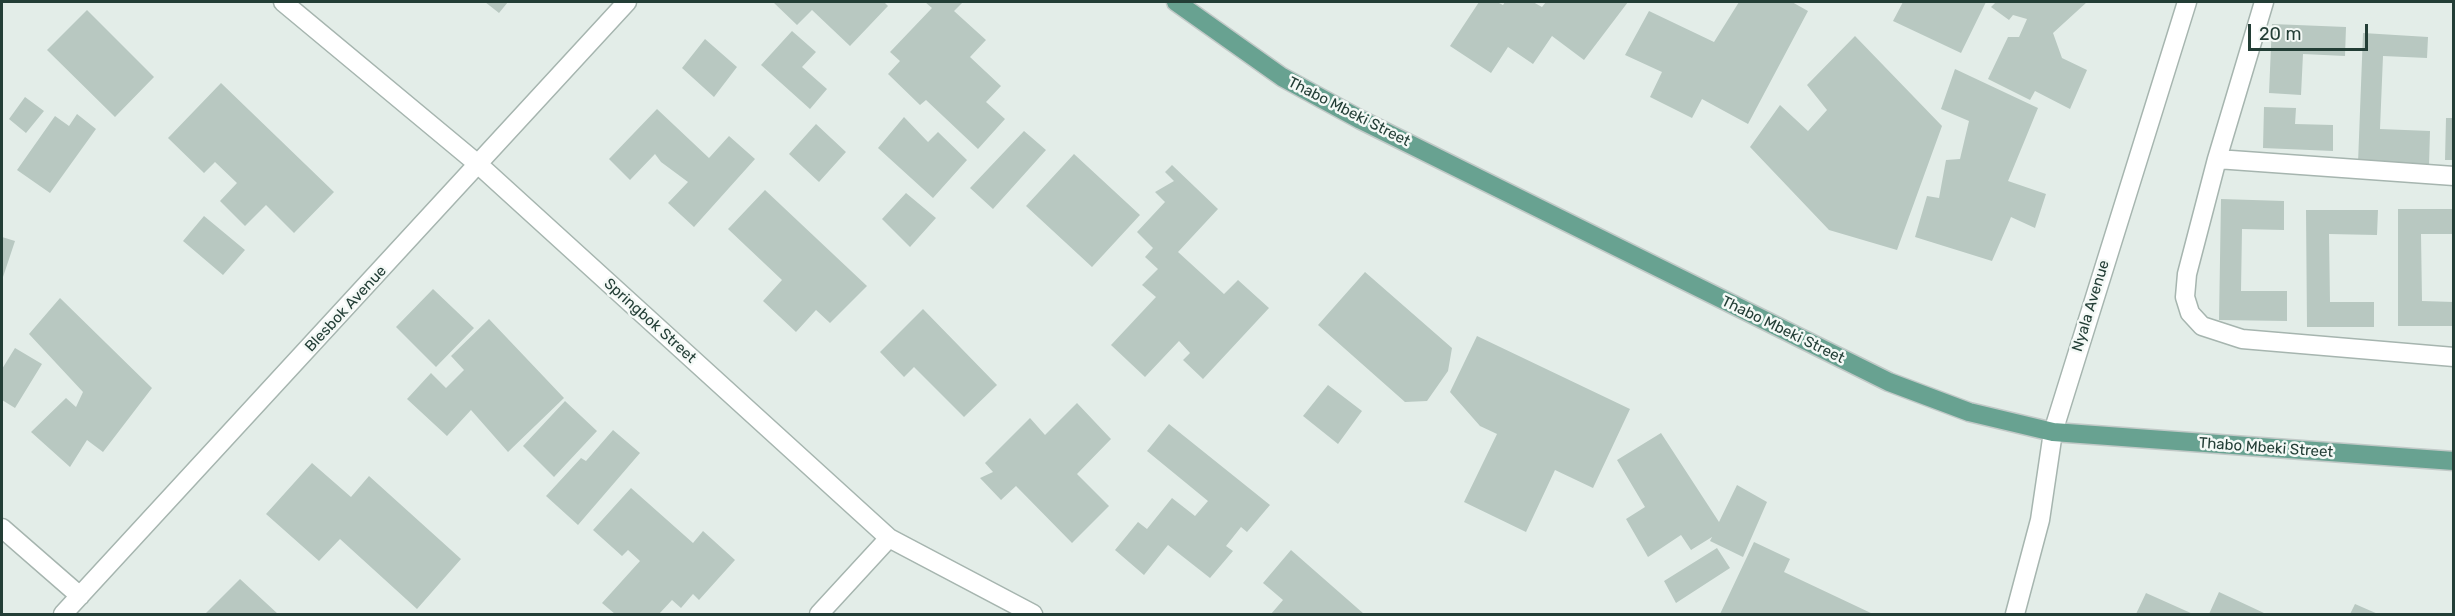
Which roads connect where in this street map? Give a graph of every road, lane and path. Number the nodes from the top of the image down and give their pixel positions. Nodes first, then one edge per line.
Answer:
1 (283, 2) edge
2 (627, 2) edge
3 (1176, 2) edge
4 (2187, 2) edge
5 (2264, 2) edge
6 (2217, 159) junction
7 (479, 165) junction
8 (2454, 176) edge
9 (2454, 357) edge
10 (2053, 432) junction
11 (2454, 461) edge
12 (2, 528) edge
13 (889, 538) junction
14 (80, 596) junction
15 (63, 615) edge
16 (819, 615) edge
17 (1034, 615) edge
18 (2015, 615) edge

1 - 7 street, Springbok Street
2 - 7 street, Blesbok Avenue
3 - 10 main road, Thabo Mbeki Street
4 - 10 street, Nyala Avenue
5 - 6 street
6 - 8 street
6 - 9 street
7 - 13 street, Springbok Street
7 - 14 street, Blesbok Avenue
10 - 11 main road, Thabo Mbeki Street
10 - 18 street, Nyala Avenue
12 - 14 street
13 - 16 street
13 - 17 street, Springbok Street
14 - 15 street, Blesbok Avenue

